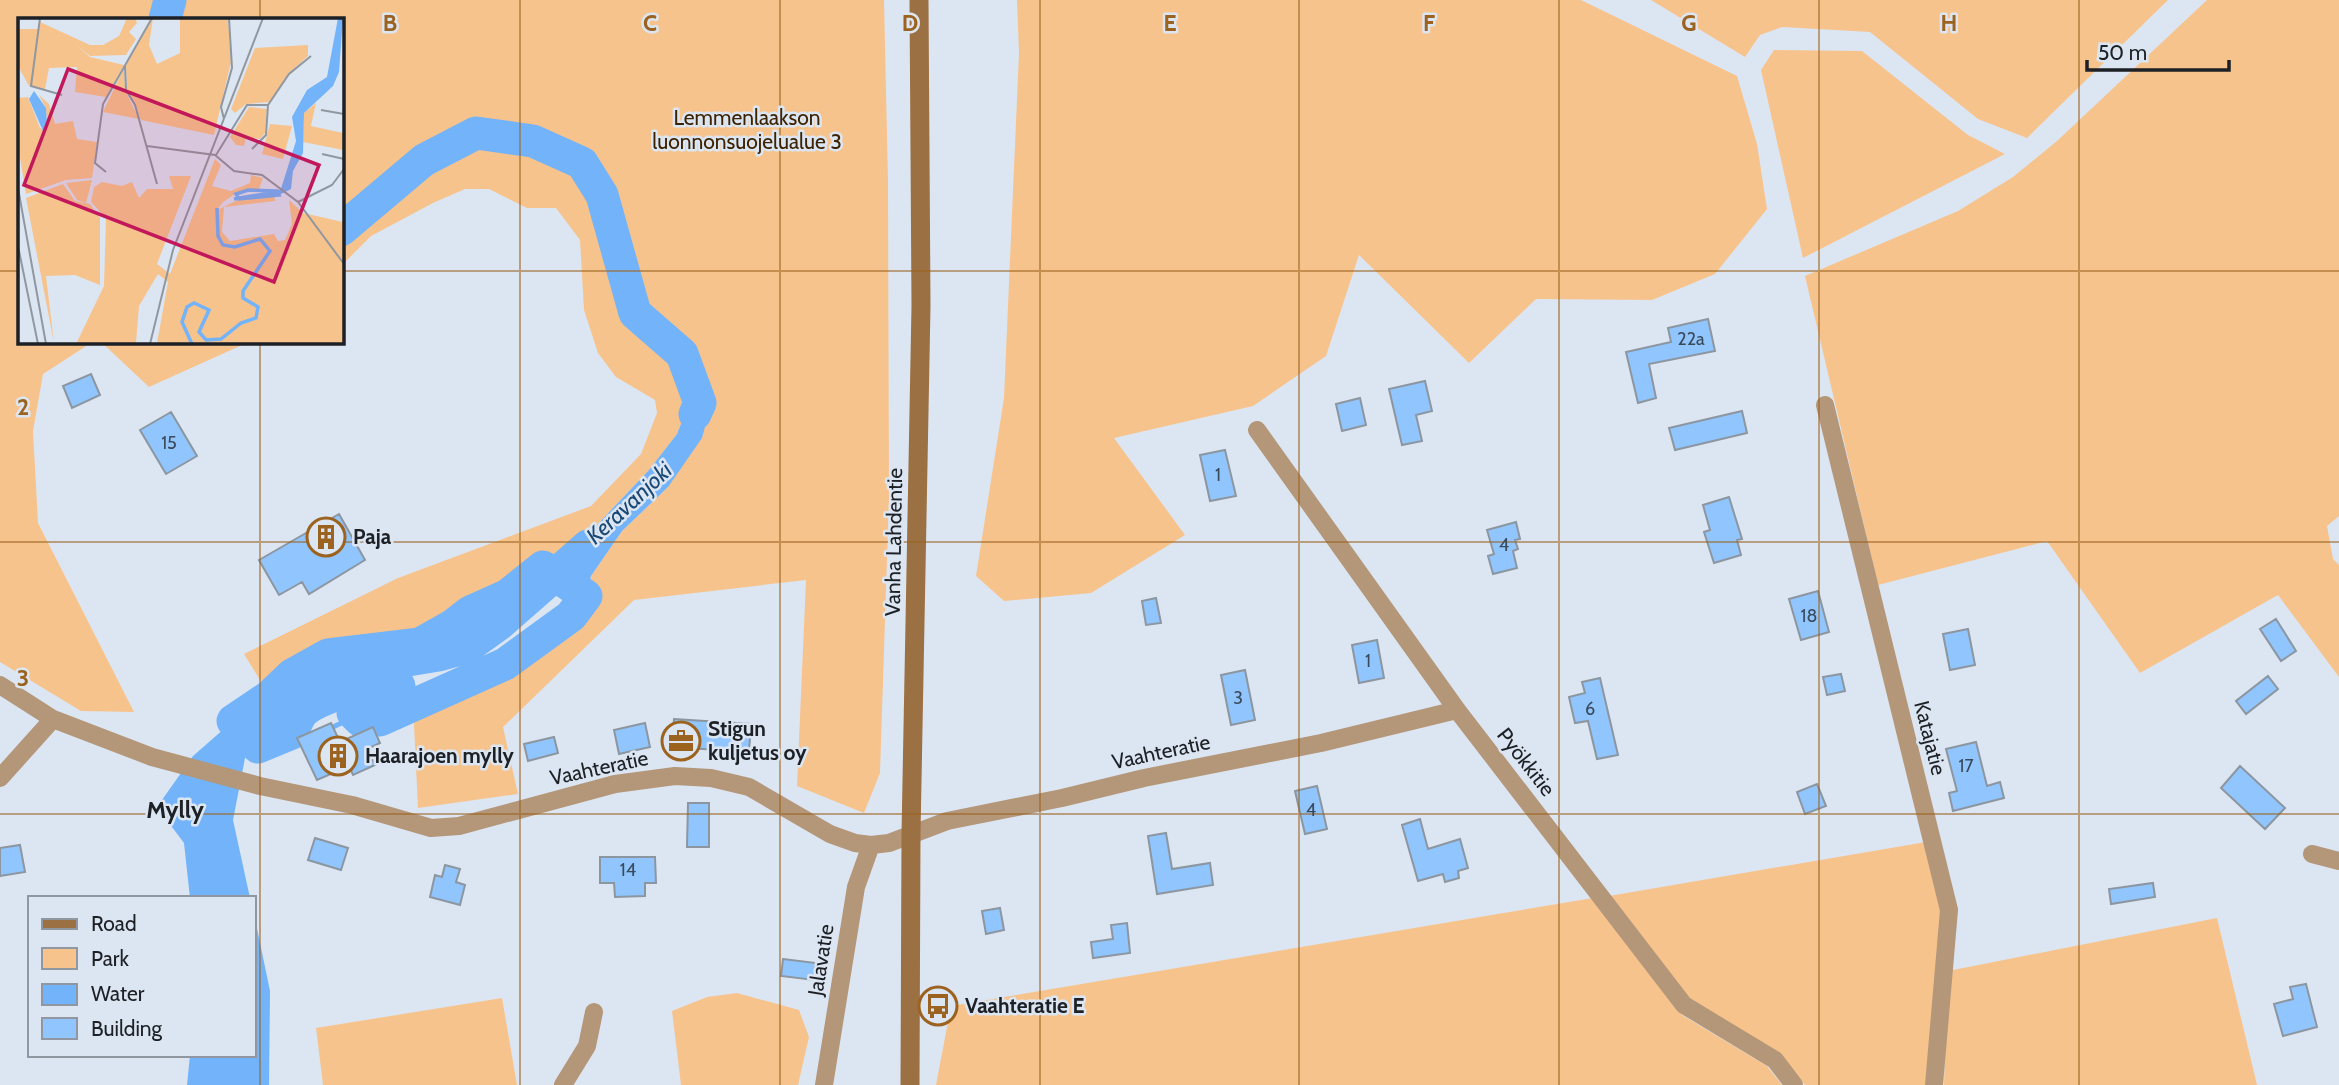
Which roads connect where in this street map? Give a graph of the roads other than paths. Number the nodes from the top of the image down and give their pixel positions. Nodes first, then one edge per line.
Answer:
1 (919, 0) edge
2 (1825, 405) dead end
3 (1258, 430) dead end
4 (0, 685) edge
5 (1457, 710) junction
6 (53, 719) junction
7 (0, 778) edge
8 (911, 834) junction
9 (871, 845) junction
10 (2312, 854) dead end
11 (2339, 861) edge
12 (594, 1013) dead end
13 (564, 1085) edge
14 (824, 1085) edge
15 (910, 1085) edge
16 (1794, 1085) edge
17 (1934, 1085) edge

1 - 8 main road, Vanha Lahdentie
2 - 17 street, Katajatie
3 - 5 street, Pyökkitie
4 - 6 street, Vaahteratie
5 - 8 street, Vaahteratie
5 - 16 street, Pyökkitie
6 - 7 street
6 - 9 street, Vaahteratie
8 - 9 street, Vaahteratie
8 - 15 main road, Vanha Lahdentie
9 - 14 street, Jalavatie
10 - 11 street
12 - 13 street

